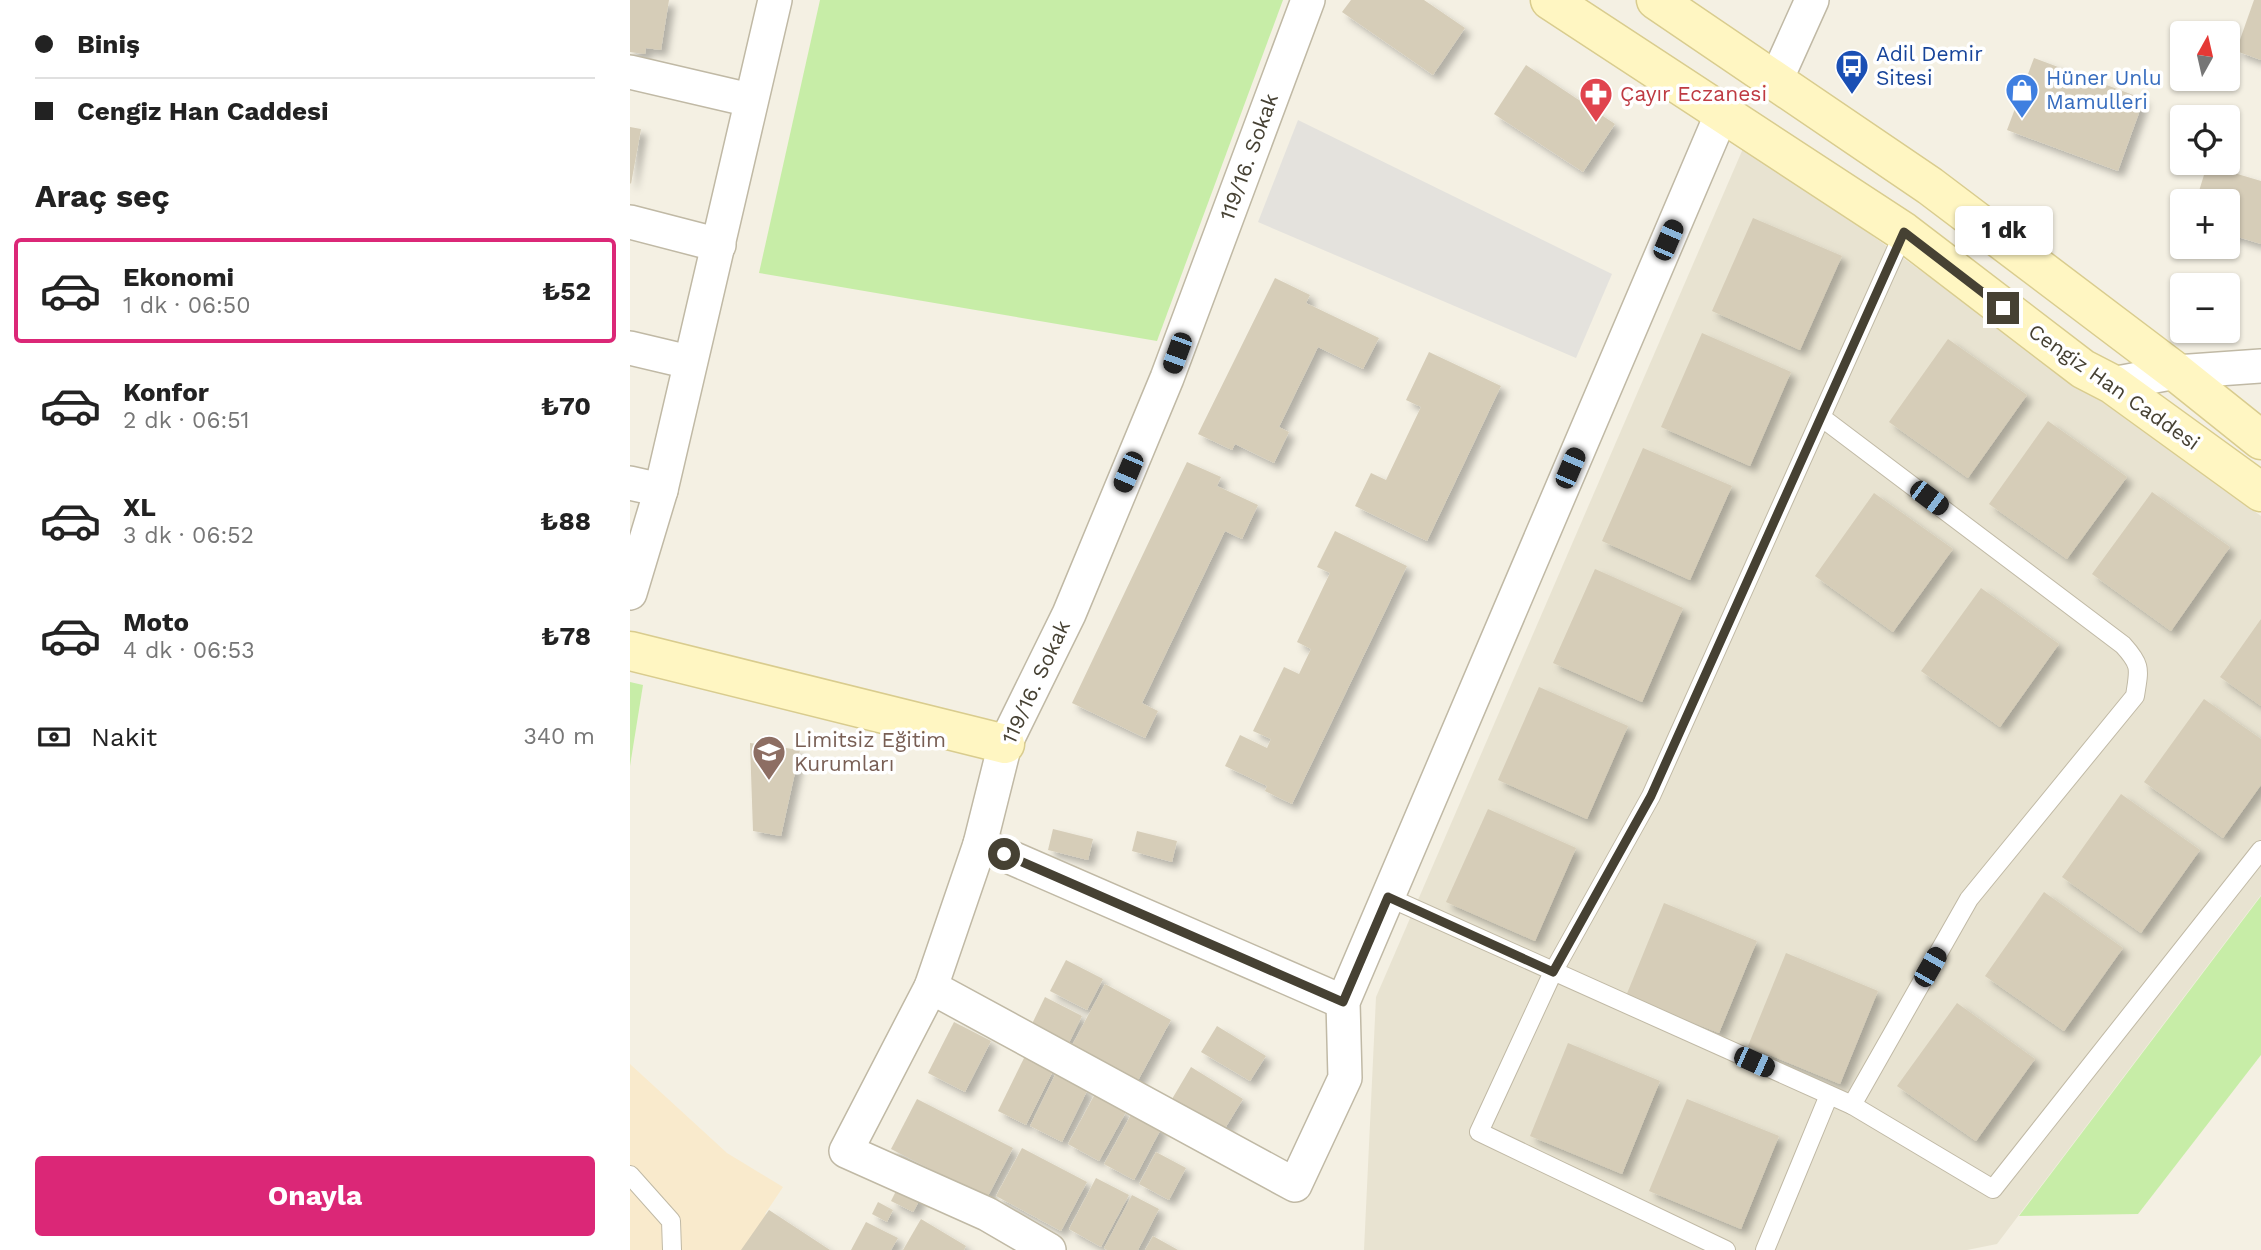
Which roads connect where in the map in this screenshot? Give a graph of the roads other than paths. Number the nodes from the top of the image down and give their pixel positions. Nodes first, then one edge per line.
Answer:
1 (775, 0) edge
2 (1308, 0) edge
3 (1550, 0) edge
4 (1656, 0) edge
5 (1812, 0) edge
6 (630, 72) edge
7 (1776, 80) junction
8 (750, 100) junction
9 (1722, 113) junction
10 (630, 222) edge
11 (1904, 232) junction
12 (719, 245) junction
13 (630, 348) edge
14 (689, 362) junction
15 (2261, 366) edge
16 (2176, 372) junction
17 (2112, 384) junction
18 (1821, 417) junction
19 (2261, 440) edge
20 (645, 486) edge
21 (2261, 492) edge
22 (630, 593) edge
23 (630, 651) edge
24 (1005, 744) junction
25 (980, 844) junction
26 (2261, 850) edge
27 (1388, 897) junction
28 (1553, 972) junction
29 (931, 987) junction
30 (1343, 1002) junction
31 (1829, 1096) junction
32 (1852, 1105) junction
33 (630, 1175) edge
34 (672, 1250) edge
35 (1049, 1250) edge
36 (1726, 1250) edge
37 (1765, 1250) edge

1 - 8 street
2 - 24 street, 119/16. Sokak
3 - 9 main road, Cengiz Han Caddesi
4 - 7 main road, Cengiz Han Caddesi
5 - 7 street
6 - 8 street
7 - 16 main road, Cengiz Han Caddesi
8 - 12 street
9 - 11 main road, Cengiz Han Caddesi
9 - 27 street
10 - 12 street
11 - 17 main road, Cengiz Han Caddesi
11 - 18 lane
12 - 14 street
13 - 14 street
14 - 20 street
15 - 16 street
16 - 17 street
16 - 19 main road, Cengiz Han Caddesi
17 - 21 main road, Cengiz Han Caddesi
18 - 28 lane
18 - 32 lane
20 - 22 street
23 - 24 main road
24 - 25 street, 119/16. Sokak
25 - 29 street, 119/16. Sokak
25 - 30 street
26 - 32 lane
27 - 28 lane
27 - 30 street
28 - 31 lane
28 - 36 lane
29 - 30 street
29 - 35 street, 119/16. Sokak
31 - 32 lane
31 - 37 lane
33 - 34 lane

